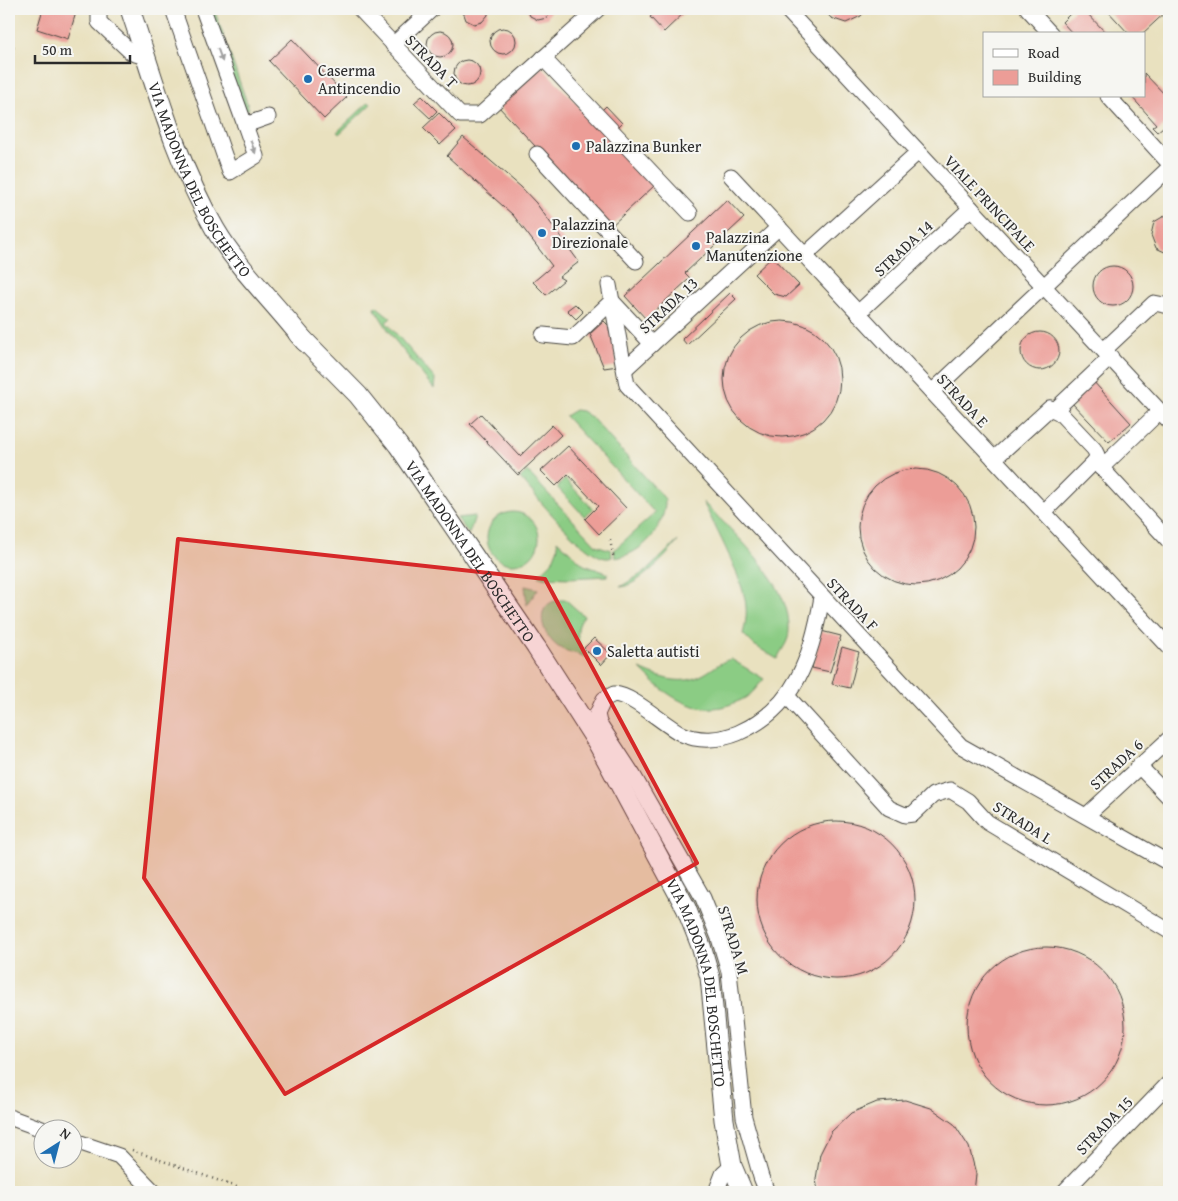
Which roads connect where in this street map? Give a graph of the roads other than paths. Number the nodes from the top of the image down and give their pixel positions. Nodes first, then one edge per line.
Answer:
1 (99, 9) edge
2 (130, 9) edge
3 (173, 9) edge
4 (203, 9) edge
5 (360, 9) edge
6 (432, 9) edge
7 (598, 9) edge
8 (786, 9) edge
9 (1028, 9) edge
10 (1049, 32) edge
11 (393, 45) junction
12 (146, 57) junction
13 (543, 58) junction
14 (1110, 98) edge
15 (268, 117) dead end
16 (244, 125) junction
17 (918, 152) junction
18 (537, 154) dead end
19 (1169, 163) edge
20 (1169, 168) edge
21 (731, 176) dead end
22 (971, 208) junction
23 (690, 213) dead end
24 (779, 227) junction
25 (805, 255) junction
26 (636, 261) dead end
27 (609, 285) dead end
28 (1044, 287) junction
29 (612, 301) junction
30 (1169, 306) edge
31 (858, 313) junction
32 (543, 335) dead end
33 (652, 344) junction
34 (1107, 354) junction
35 (625, 369) junction
36 (932, 392) junction
37 (1056, 409) junction
38 (1165, 416) edge
39 (994, 459) junction
40 (1098, 464) junction
41 (1044, 512) junction
42 (1169, 541) edge
43 (822, 597) junction
44 (1169, 647) edge
45 (787, 696) junction
46 (1169, 739) edge
47 (1139, 766) junction
48 (1169, 798) edge
49 (1086, 816) junction
50 (1169, 863) edge
51 (1169, 930) edge
52 (1169, 1083) edge
53 (9, 1117) edge
54 (32, 1125) edge
55 (82, 1143) edge
56 (732, 1166) junction
57 (154, 1192) edge
58 (716, 1192) edge
59 (743, 1192) edge
60 (767, 1192) edge
61 (1064, 1192) edge

1 - 12 lane
2 - 12 main road, VIA MADONNA DEL BOSCHETTO
16 -> 3 lane
4 -> 16 lane
5 - 11 lane, STRADA T
6 - 11 lane
7 - 13 lane
8 - 17 lane, VIALE PRINCIPALE
9 - 10 lane
11 - 13 lane, STRADA T
12 - 56 main road, VIA MADONNA DEL BOSCHETTO
13 - 23 lane
14 - 19 lane
15 - 16 lane
17 - 22 lane, VIALE PRINCIPALE
17 - 25 lane
18 - 26 lane
20 - 28 lane
21 - 24 lane, STRADA E
22 - 28 lane, VIALE PRINCIPALE
22 - 31 lane, STRADA 14
24 - 25 lane, STRADA E
24 - 33 lane, STRADA 13
25 - 31 lane, STRADA E
27 - 29 lane, STRADA F
28 - 34 lane, VIALE PRINCIPALE
28 - 36 lane
29 - 32 lane
29 - 33 lane
29 - 35 lane, STRADA F
30 - 34 lane
31 - 36 lane, STRADA E
33 - 35 lane, STRADA 13
34 - 37 lane
34 - 38 lane, VIALE PRINCIPALE
35 - 43 lane, STRADA F
36 - 39 lane, STRADA E
37 - 39 lane
37 - 40 lane
38 - 40 lane
39 - 41 lane, STRADA E
40 - 41 lane
40 - 42 lane
41 - 44 lane, STRADA E
43 - 45 lane
43 - 49 lane, STRADA F
45 - 51 lane, STRADA L
45 - 60 lane, STRADA M
46 - 47 lane, STRADA 6
47 - 48 lane
47 - 49 lane, STRADA 6
49 - 50 lane, STRADA F
52 - 61 lane, STRADA 15
53 - 54 lane
55 - 57 lane
56 - 58 lane
56 - 59 main road, VIA MADONNA DEL BOSCHETTO

